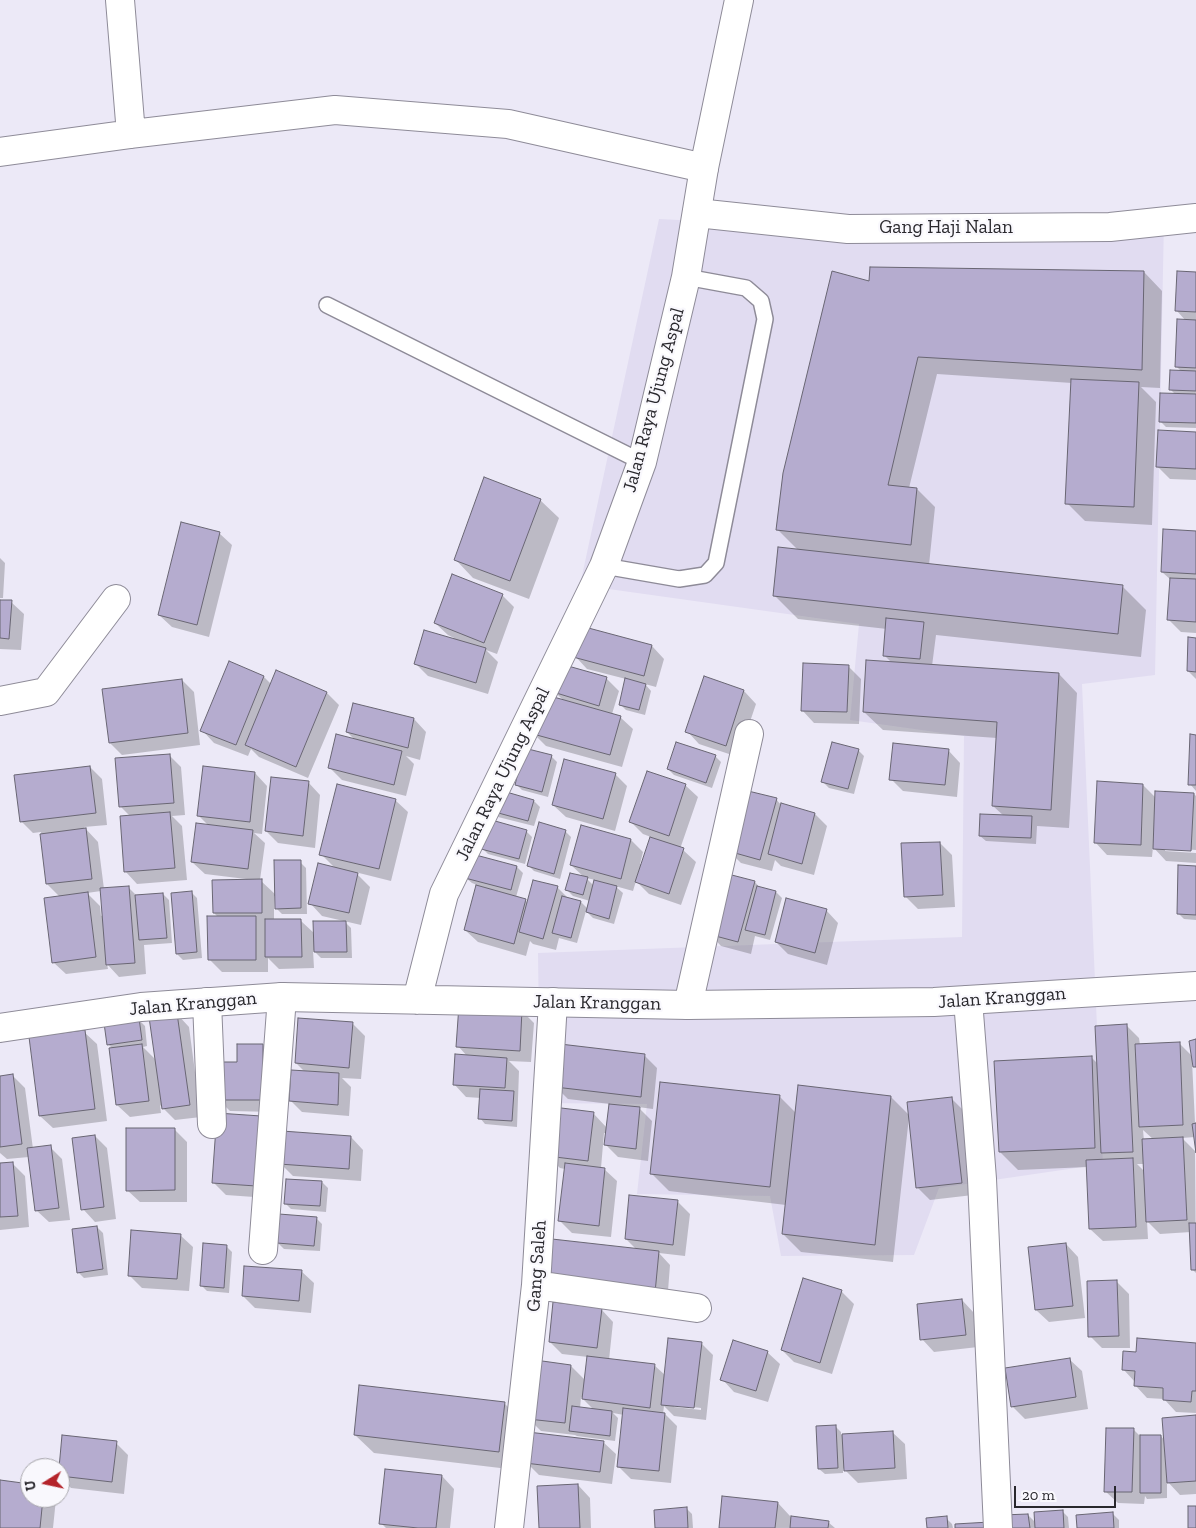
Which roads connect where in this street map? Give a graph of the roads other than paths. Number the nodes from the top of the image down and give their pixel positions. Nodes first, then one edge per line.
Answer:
1 (120, 0) edge
2 (739, 0) edge
3 (131, 134) junction
4 (0, 152) edge
5 (704, 168) junction
6 (697, 213) junction
7 (1196, 218) edge
8 (686, 277) junction
9 (327, 305) dead end
10 (642, 462) junction
11 (604, 566) junction
12 (116, 599) dead end
13 (0, 700) edge
14 (749, 734) dead end
15 (1196, 986) edge
16 (282, 997) junction
17 (417, 1000) junction
18 (968, 1000) junction
19 (207, 1002) junction
20 (554, 1002) junction
21 (688, 1005) junction
22 (0, 1028) edge
23 (212, 1124) dead end
24 (263, 1250) dead end
25 (536, 1285) junction
26 (697, 1308) dead end
27 (509, 1528) edge
28 (998, 1528) edge

1 - 3 street
2 - 5 street, Jalan Raya Ujung Aspal
3 - 4 street
3 - 5 street
5 - 6 street, Jalan Raya Ujung Aspal
6 - 7 street, Gang Haji Nalan
6 - 8 street, Jalan Raya Ujung Aspal
8 - 10 street, Jalan Raya Ujung Aspal
8 - 11 lane
9 - 10 lane
10 - 11 street, Jalan Raya Ujung Aspal
11 - 17 street, Jalan Raya Ujung Aspal
12 - 13 street
14 - 21 street
15 - 18 street, Jalan Kranggan
16 - 17 street, Jalan Kranggan
16 - 19 street, Jalan Kranggan
16 - 24 street
17 - 20 street, Jalan Kranggan
18 - 21 street, Jalan Kranggan
18 - 28 street
19 - 22 street, Jalan Kranggan
19 - 23 street
20 - 21 street, Jalan Kranggan
20 - 25 street, Gang Saleh
25 - 26 street
25 - 27 street, Gang Saleh

